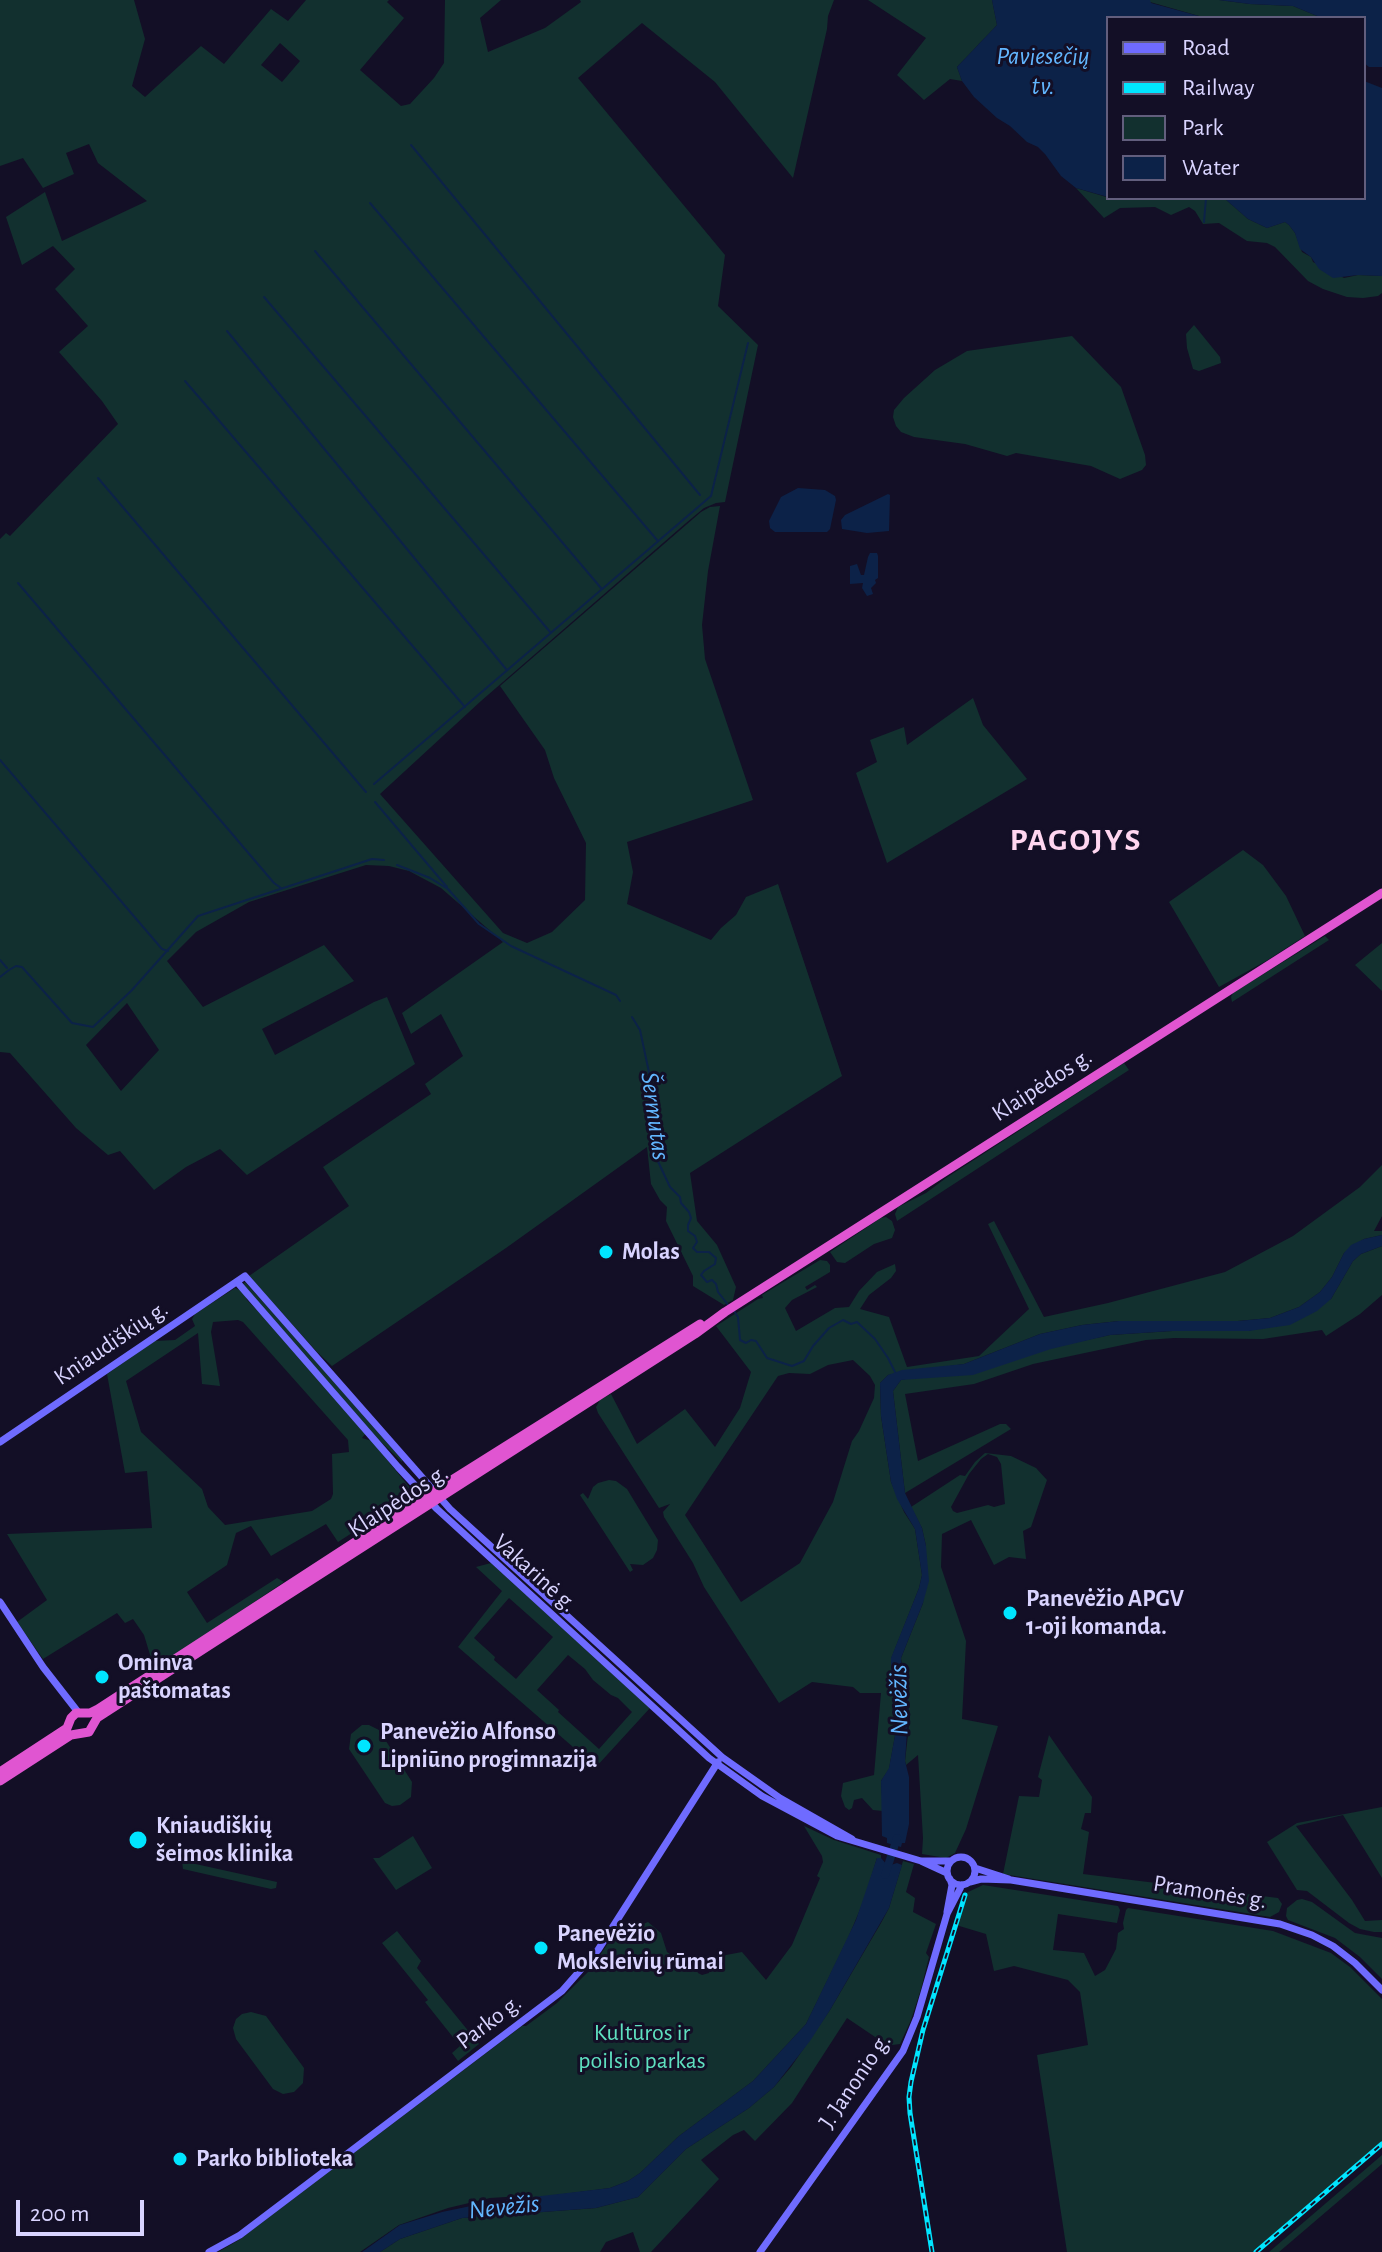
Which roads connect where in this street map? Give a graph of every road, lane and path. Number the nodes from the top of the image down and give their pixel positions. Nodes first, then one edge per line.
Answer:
1 (1382, 893) edge
2 (245, 1276) joint
3 (237, 1282) junction
4 (0, 1442) edge
5 (406, 1460) junction
6 (398, 1467) junction
7 (432, 1497) junction
8 (287, 1591) junction
9 (0, 1602) edge
10 (77, 1716) junction
11 (93, 1723) junction
12 (77, 1734) junction
13 (722, 1757) junction
14 (716, 1764) junction
15 (0, 1772) edge
16 (0, 1781) edge
17 (852, 1839) junction
18 (921, 1861) junction
19 (951, 1861) junction
20 (975, 1868) junction
21 (949, 1876) junction
22 (1011, 1880) junction
23 (966, 1883) junction
24 (947, 1914) junction
25 (1382, 1990) edge
26 (209, 2252) edge
27 (760, 2252) edge

1 - 7 highway, Klaipėdos g.
2 - 3 main road, Kniaudiškių g.
2 - 5 main road, Vakarinė g.
3 - 4 main road, Kniaudiškių g.
3 - 6 main road, Vakarinė g.
5 - 6 main road
5 - 7 main road, Vakarinė g.
6 - 7 main road, Vakarinė g.
7 - 8 highway, Klaipėdos g.
7 - 13 main road, Vakarinė g.
7 - 14 main road, Vakarinė g.
8 - 10 highway, Klaipėdos g.
8 - 11 highway, Klaipėdos g.
9 - 10 main road
10 - 11 highway
10 - 12 highway
10 - 15 highway, Klaipėdos g.
11 - 12 highway, Klaipėdos g.
12 - 16 highway, Klaipėdos g.
13 - 14 main road, Parko g.
13 - 17 main road, Vakarinė g.
14 - 17 main road, Vakarinė g.
14 - 26 main road, Parko g.
17 - 18 main road, Vakarinė g.
18 - 19 main road, Vakarinė g.
18 - 21 main road, Vakarinė g.
19 - 20 main road
19 - 21 main road
20 - 22 main road, Pramonės g.
20 - 23 main road
21 - 23 main road
21 - 24 main road, J. Janonio g.
22 - 23 main road, Pramonės g.
22 - 25 main road, Pramonės g.
23 - 24 main road, J. Janonio g.
24 - 27 main road, J. Janonio g.

